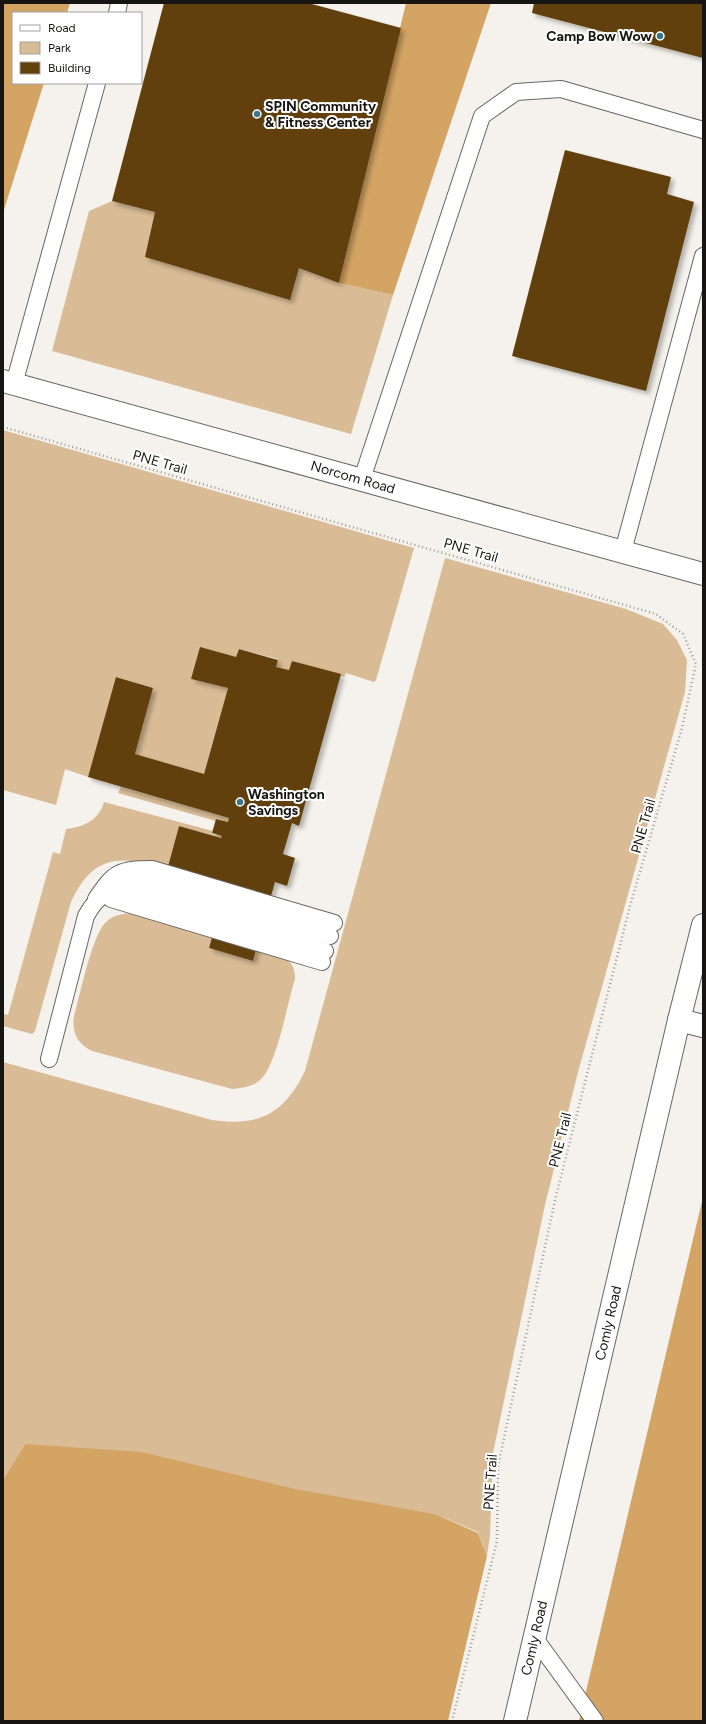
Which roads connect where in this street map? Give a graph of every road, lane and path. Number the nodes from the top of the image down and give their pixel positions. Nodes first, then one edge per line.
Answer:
1 (97, 84) edge
2 (703, 130) edge
3 (703, 256) edge
4 (8, 382) edge
5 (3, 427) edge
6 (362, 480) junction
7 (623, 551) junction
8 (703, 574) edge
9 (95, 900) junction
10 (703, 925) edge
11 (679, 1020) junction
12 (703, 1026) edge
13 (49, 1059) dead end
14 (534, 1637) junction
15 (452, 1721) edge
16 (515, 1721) edge
17 (595, 1721) edge

1 - 4 lane
2 - 6 lane
3 - 7 lane
4 - 6 street, Norcom Road
5 - 15 path, PNE Trail
6 - 7 street, Norcom Road
7 - 8 street, Norcom Road
9 - 9 lane
9 - 13 lane
10 - 11 street, Comly Road
11 - 12 street
11 - 14 street, Comly Road
14 - 16 street, Comly Road
14 - 17 lane

